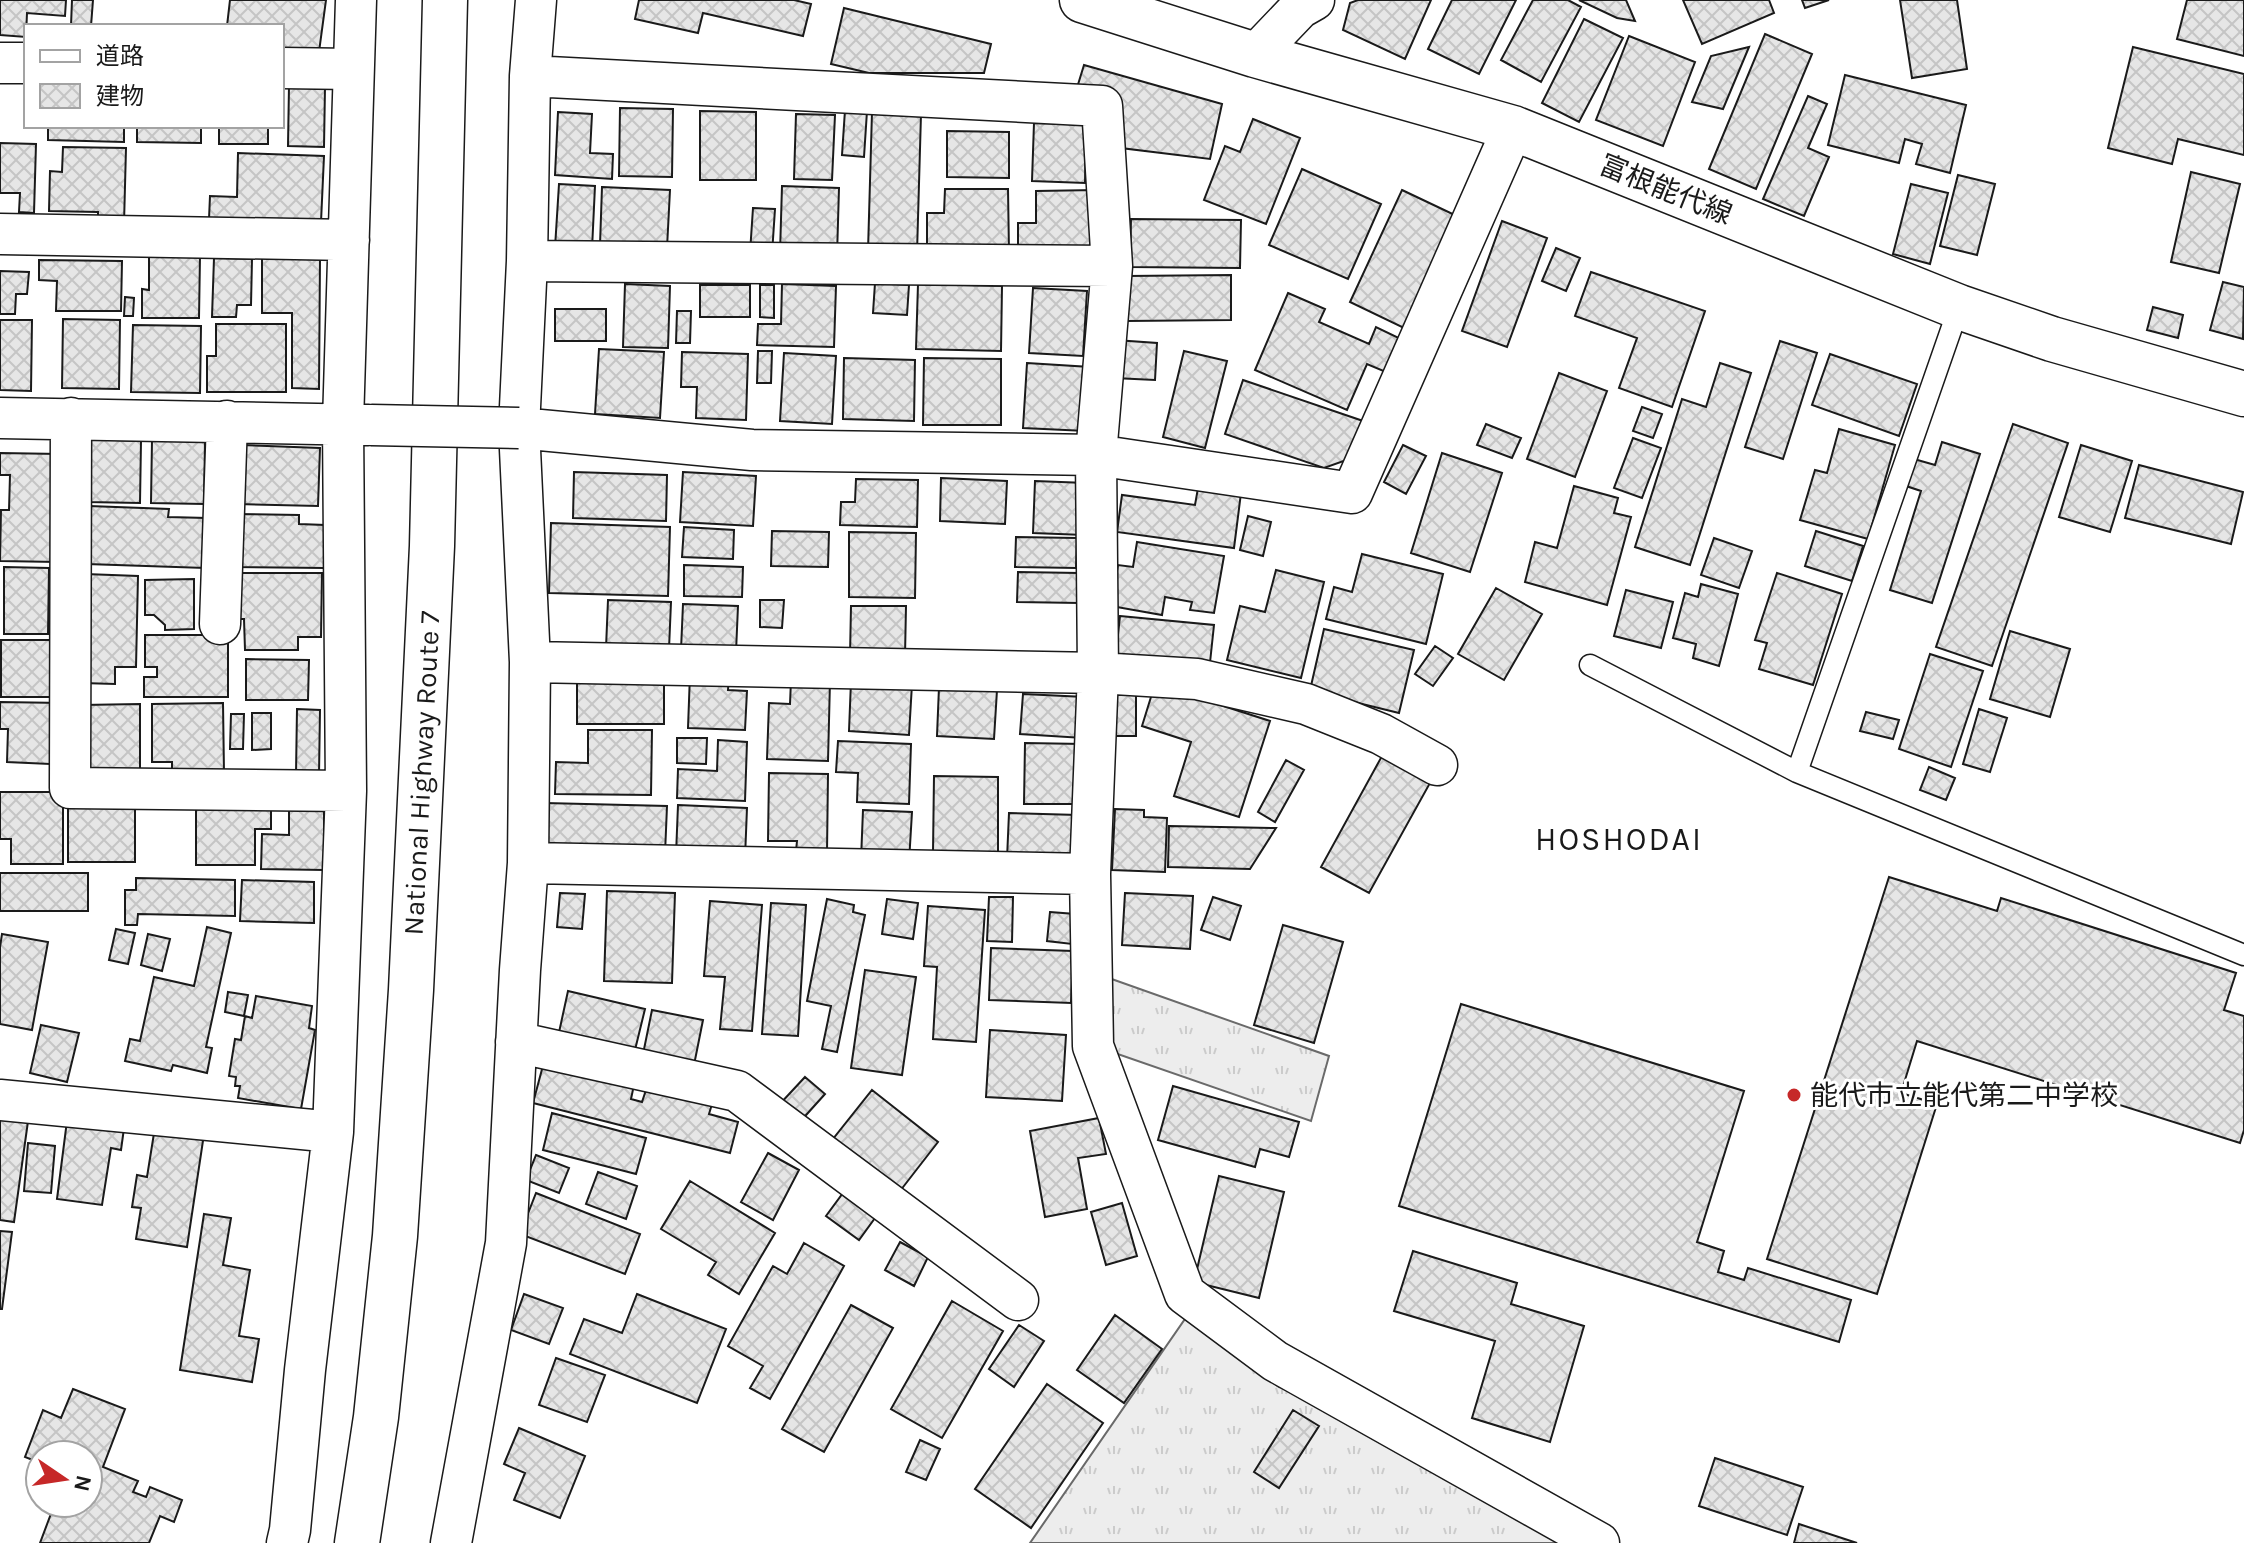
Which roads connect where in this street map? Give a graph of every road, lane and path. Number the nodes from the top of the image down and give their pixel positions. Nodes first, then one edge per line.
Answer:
1 (356, 0) edge
2 (445, 0) edge
3 (536, 0) edge
4 (1082, 0) edge
5 (1314, 0) edge
6 (1255, 55) junction
7 (0, 63) edge
8 (24, 63) edge
9 (284, 68) edge
10 (352, 69) junction
11 (530, 76) junction
12 (1513, 128) junction
13 (0, 234) edge
14 (349, 240) junction
15 (527, 261) junction
16 (1112, 266) junction
17 (1959, 307) junction
18 (2244, 394) edge
19 (0, 418) edge
20 (71, 418) junction
21 (227, 421) junction
22 (357, 424) junction
23 (519, 428) junction
24 (1096, 455) junction
25 (220, 624) dead end
26 (530, 662) junction
27 (1590, 665) dead end
28 (1098, 673) junction
29 (1437, 765) dead end
30 (1797, 772) junction
31 (346, 791) junction
32 (528, 863) junction
33 (1090, 874) junction
34 (2244, 955) edge
35 (516, 1042) junction
36 (0, 1100) edge
37 (333, 1132) junction
38 (1018, 1300) dead end
39 (287, 1543) edge
40 (357, 1543) edge
41 (451, 1543) edge
42 (1599, 1543) edge

1 - 10 street
2 - 40 main road, National Highway Route 7
3 - 11 street
4 - 6 main road, 富根能代線
5 - 6 street
6 - 12 main road, 富根能代線
7 - 8 street
9 - 10 street
10 - 14 street
11 - 15 street
11 - 16 street
12 - 17 main road, 富根能代線
12 - 24 street
13 - 14 street
14 - 22 street
15 - 16 street
15 - 23 street
16 - 24 street
17 - 18 main road, 富根能代線
17 - 30 lane
19 - 20 street
20 - 21 street
20 - 31 street
21 - 22 street
21 - 25 street
22 - 23 street, bridge
22 - 31 street
23 - 24 street
23 - 26 street
24 - 28 street
26 - 28 street
26 - 32 street
27 - 30 lane
28 - 29 street
28 - 33 street
30 - 34 lane
31 - 37 street
32 - 33 street
32 - 35 street
33 - 42 street
35 - 38 street
35 - 41 street
36 - 37 street
37 - 39 street

